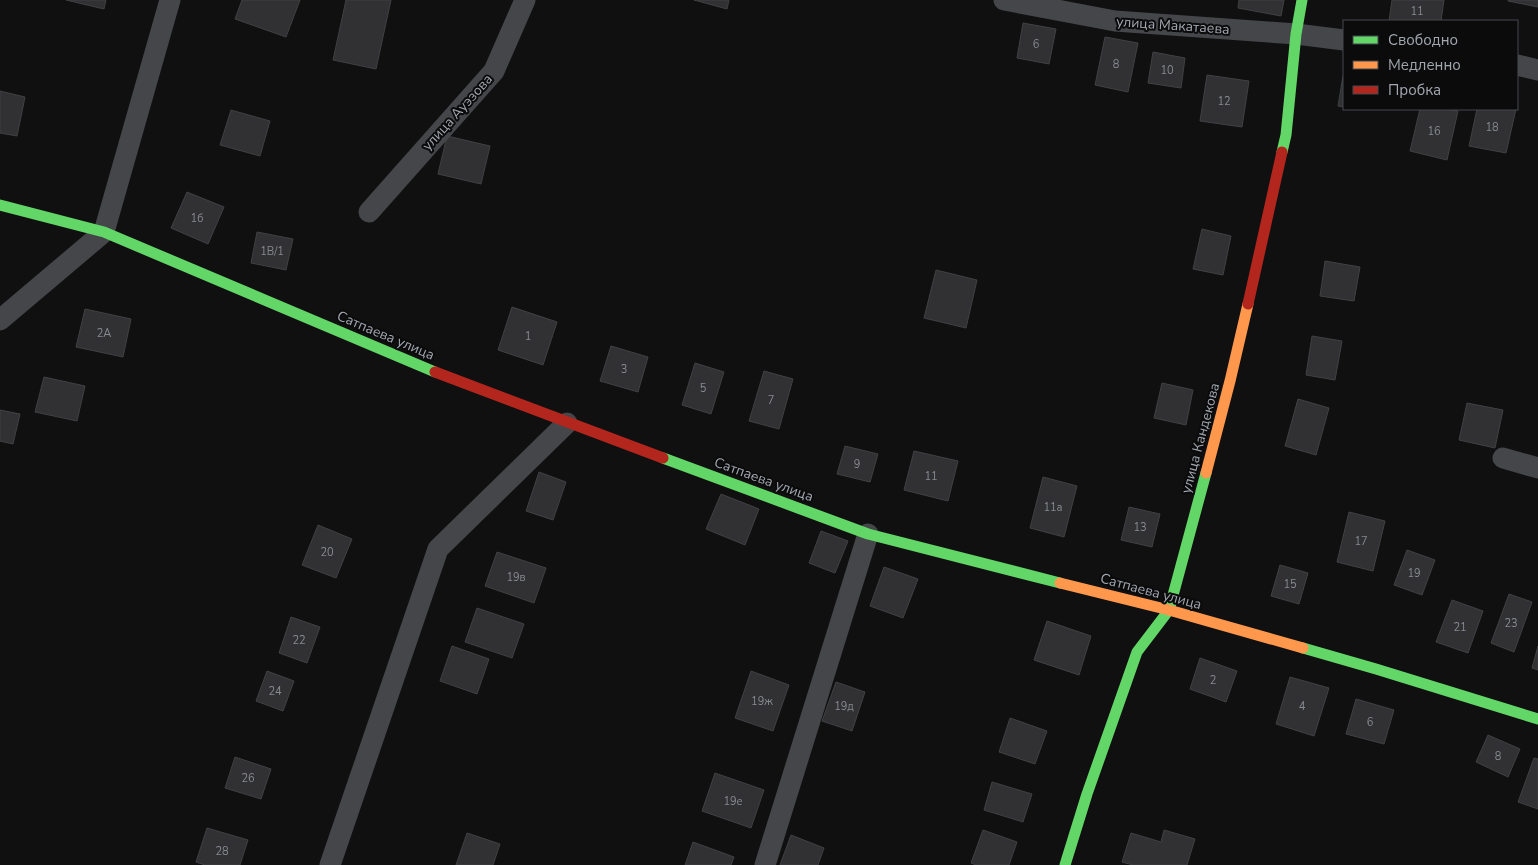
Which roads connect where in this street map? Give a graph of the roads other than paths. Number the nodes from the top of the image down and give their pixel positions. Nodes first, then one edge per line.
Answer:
1 (170, 0) edge
2 (525, 0) edge
3 (1004, 0) edge
4 (1302, 0) edge
5 (1296, 34) junction
6 (1343, 40) edge
7 (1518, 65) edge
8 (1538, 70) edge
9 (0, 205) edge
10 (369, 212) dead end
11 (104, 232) junction
12 (0, 320) edge
13 (567, 423) junction
14 (1503, 458) dead end
15 (1538, 468) edge
16 (868, 534) junction
17 (1169, 610) junction
18 (1538, 719) edge
19 (330, 865) edge
20 (765, 865) edge
21 (1065, 865) edge

1 - 11 street
2 - 10 street, улица Ауэзова
3 - 5 street, улица Макатаева
4 - 5 street, улица Кандекова
5 - 6 street, улица Макатаева
5 - 17 street, улица Кандекова
7 - 8 street
9 - 11 street, Сатпаева улица
11 - 12 street
11 - 13 street, Сатпаева улица
13 - 16 street, Сатпаева улица
13 - 19 street
14 - 15 street
16 - 17 street, Сатпаева улица
16 - 20 street
17 - 18 street, Сатпаева улица
17 - 21 street, улица Кандекова

